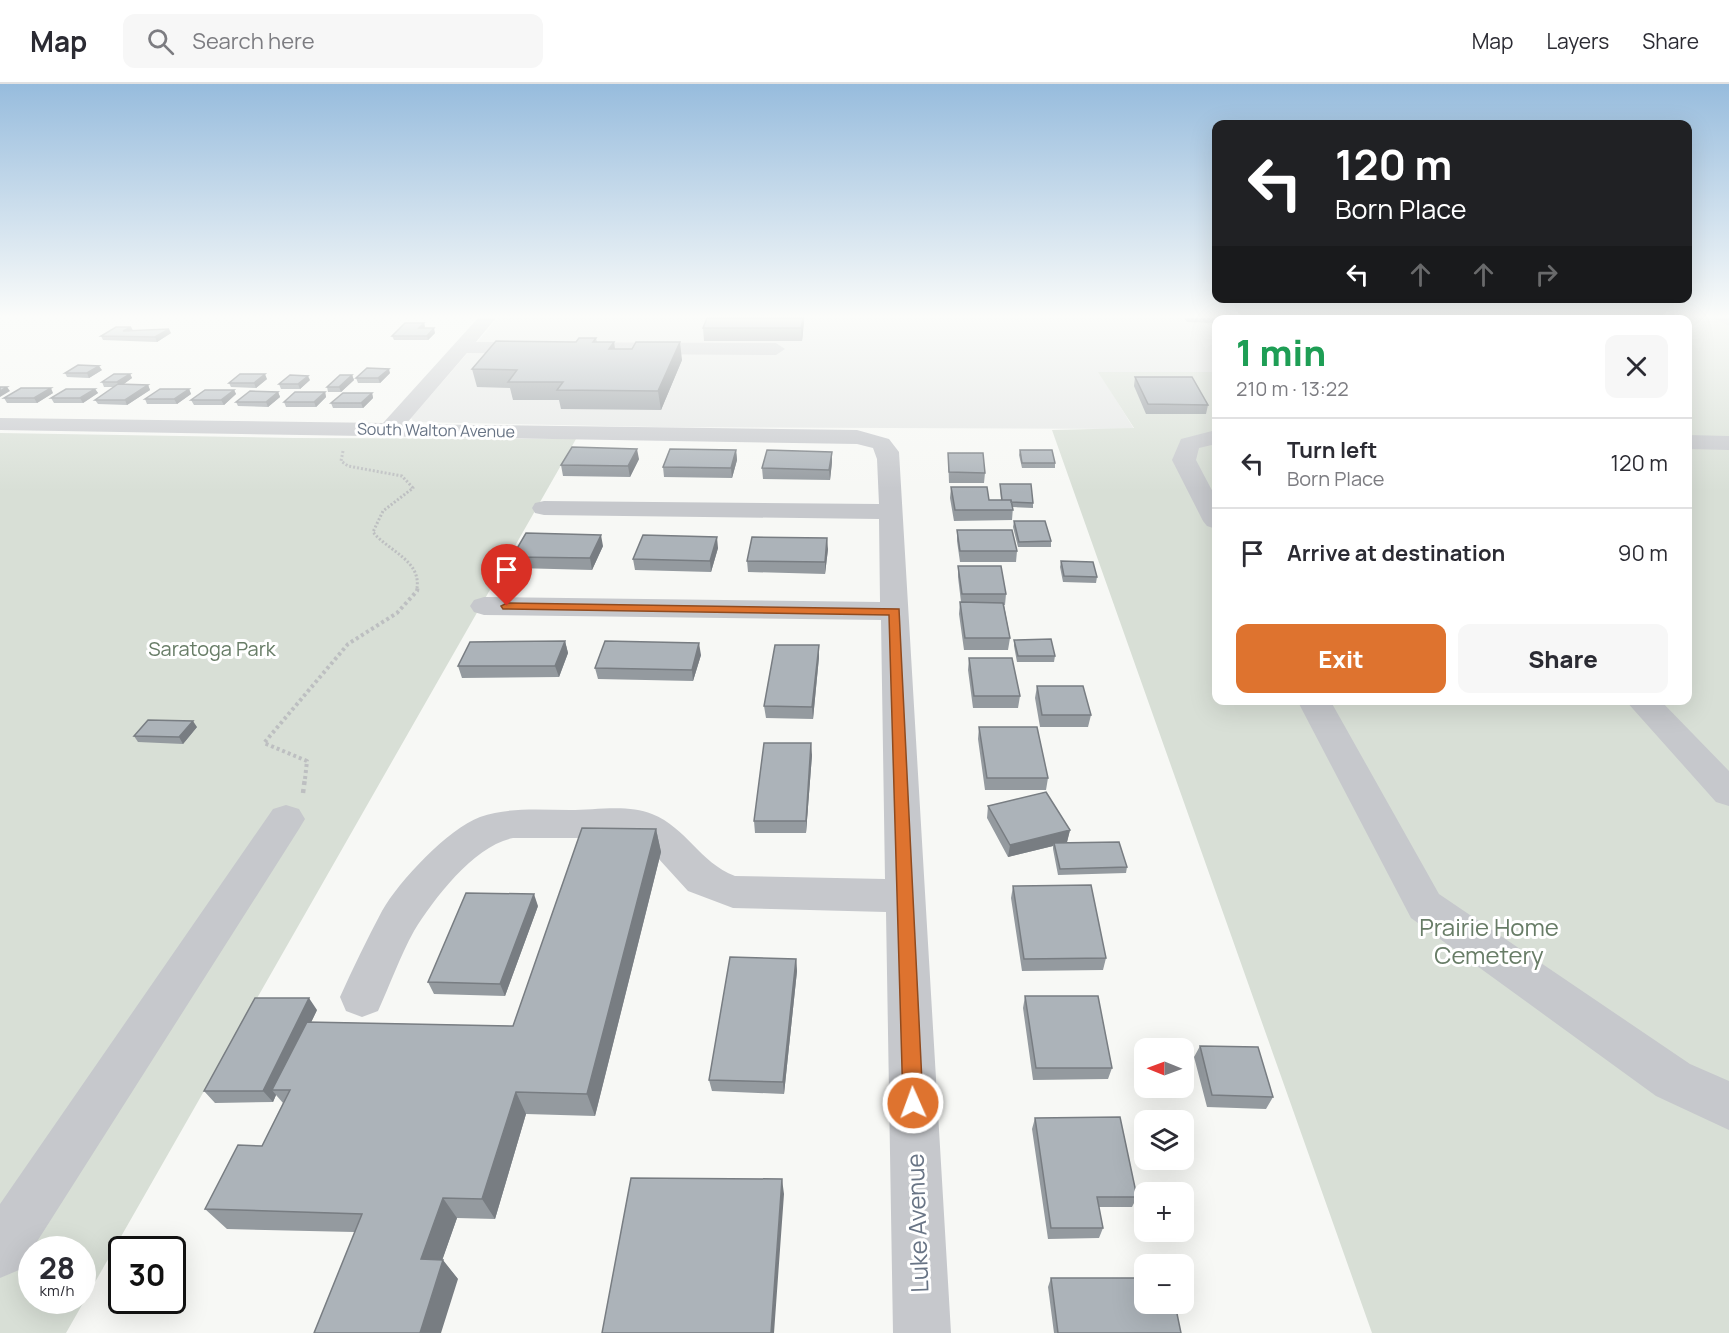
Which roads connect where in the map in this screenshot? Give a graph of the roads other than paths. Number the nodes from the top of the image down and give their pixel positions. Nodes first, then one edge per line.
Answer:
1 (435, 376) edge
2 (0, 424) edge
3 (388, 430) junction
4 (1212, 438) edge
5 (872, 439) joint
6 (1692, 442) edge
7 (1729, 443) edge
8 (544, 508) dead end
9 (891, 512) junction
10 (1212, 513) edge
11 (484, 606) dead end
12 (895, 611) junction
13 (1317, 705) edge
14 (1646, 705) edge
15 (1729, 793) edge
16 (286, 819) road end
17 (905, 896) junction
18 (362, 997) dead end
19 (1729, 1106) edge
20 (0, 1251) edge
21 (922, 1333) edge

1 - 3 street
2 - 3 street, South Walton Avenue
3 - 5 street, South Walton Avenue
4 - 10 street
5 - 9 street, Luke Avenue
6 - 7 street
8 - 9 street
9 - 12 street, Luke Avenue
11 - 12 street
12 - 17 street, Luke Avenue
13 - 19 street
14 - 15 street
16 - 20 street
17 - 18 street
17 - 21 street, Luke Avenue

